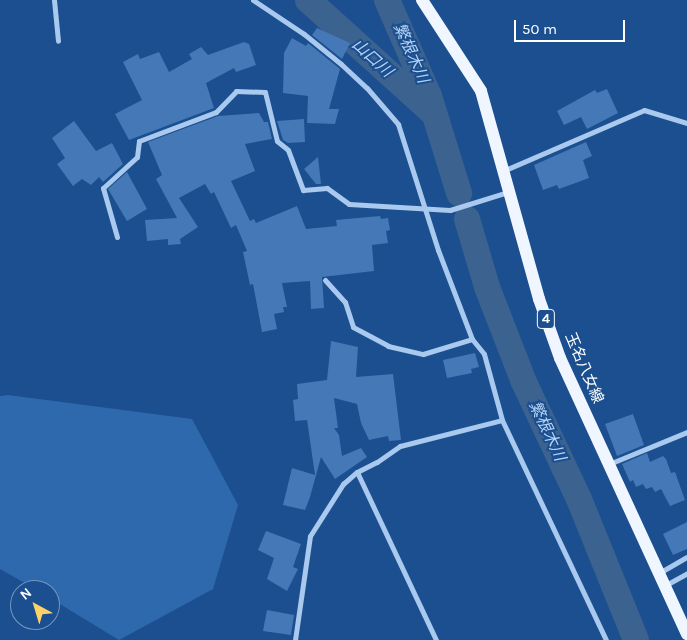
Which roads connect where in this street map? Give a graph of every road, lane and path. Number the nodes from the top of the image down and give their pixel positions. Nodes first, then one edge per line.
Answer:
1 (54, 0) edge
2 (253, 0) edge
3 (422, 0) edge
4 (58, 41) dead end
5 (687, 123) edge
6 (502, 171) junction
7 (508, 192) junction
8 (426, 209) junction
9 (117, 237) dead end
10 (325, 280) dead end
11 (472, 339) junction
12 (502, 420) junction
13 (687, 432) edge
14 (608, 464) junction
15 (357, 472) junction
16 (687, 557) edge
17 (658, 573) junction
18 (687, 573) edge
19 (664, 586) junction
20 (687, 634) edge
21 (295, 640) edge
22 (436, 640) edge
23 (606, 640) edge

1 - 4 street
2 - 8 street
3 - 6 main road, 玉名八女線 / 4
5 - 6 street
6 - 7 main road, 玉名八女線 / 4
7 - 8 street
7 - 14 main road, 玉名八女線 / 4
8 - 9 street
8 - 11 street
10 - 11 street
11 - 12 street
12 - 15 street
12 - 23 street
13 - 14 street
14 - 17 main road, 玉名八女線 / 4
15 - 21 street
15 - 22 street
16 - 17 street
17 - 19 main road, 玉名八女線 / 4
18 - 19 street
19 - 20 main road, 玉名八女線 / 4

